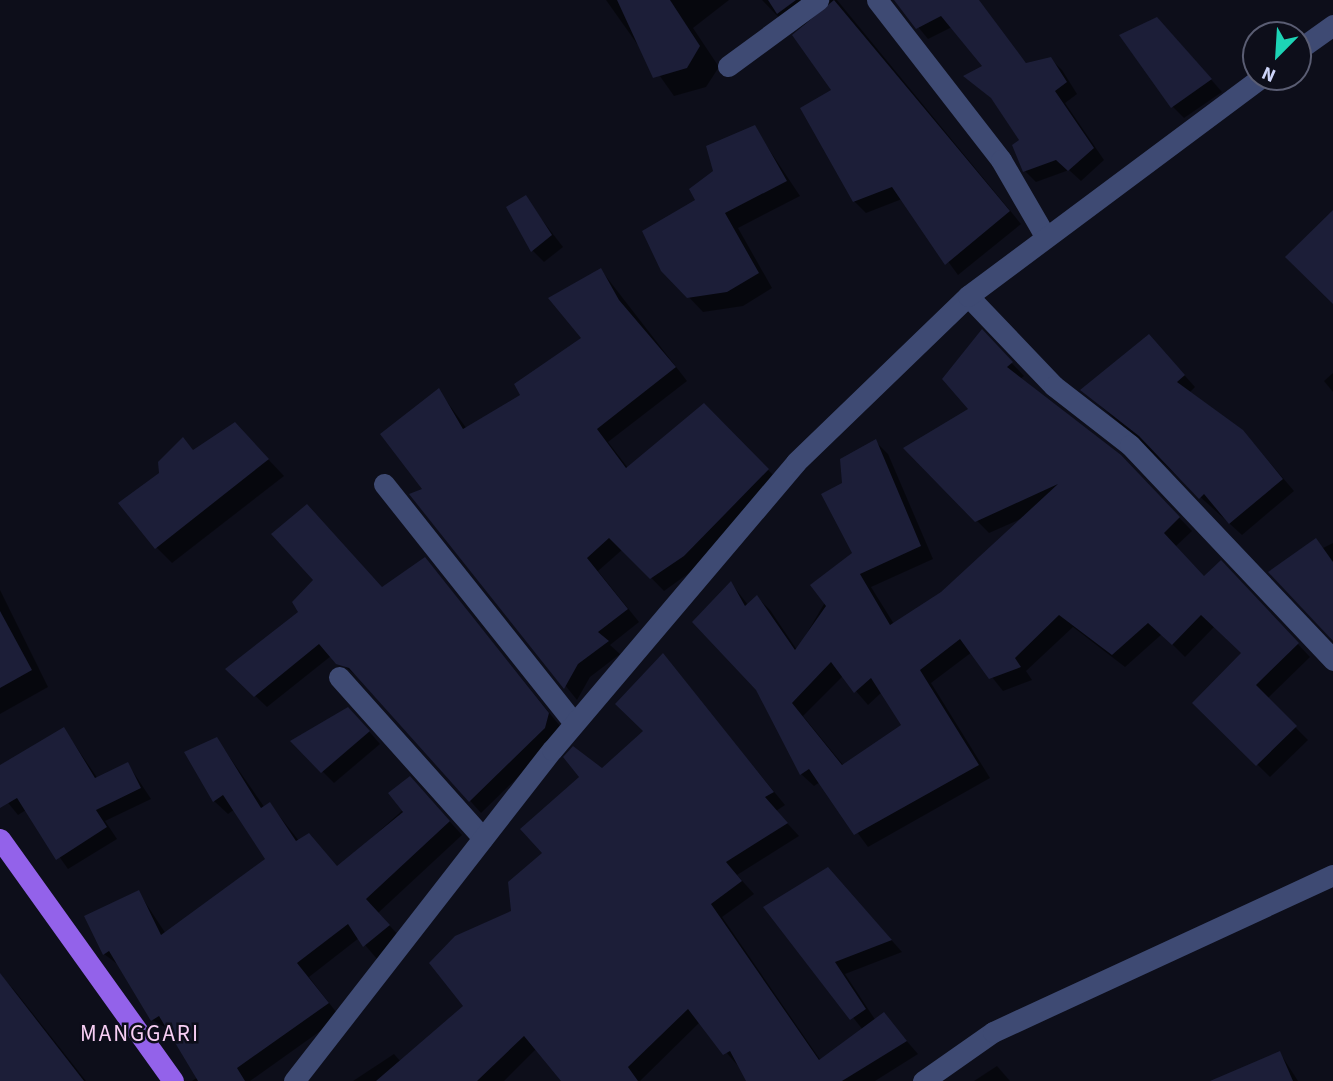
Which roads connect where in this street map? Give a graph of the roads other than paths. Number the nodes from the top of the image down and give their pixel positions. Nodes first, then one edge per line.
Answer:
1 (818, 0) edge
2 (877, 0) edge
3 (1333, 25) edge
4 (1312, 40) edge
5 (728, 66) dead end
6 (1243, 91) edge
7 (1045, 236) junction
8 (968, 296) junction
9 (384, 484) dead end
10 (1333, 660) edge
11 (339, 677) dead end
12 (574, 723) junction
13 (483, 838) junction
14 (0, 839) edge
15 (1333, 874) edge
16 (173, 1081) edge
17 (294, 1081) edge
18 (923, 1081) edge

1 - 5 street
2 - 7 street
3 - 4 street
6 - 7 street
7 - 8 street
8 - 10 street
8 - 12 street
9 - 12 street
11 - 13 street
12 - 13 street
13 - 17 street
14 - 16 main road
15 - 18 street

